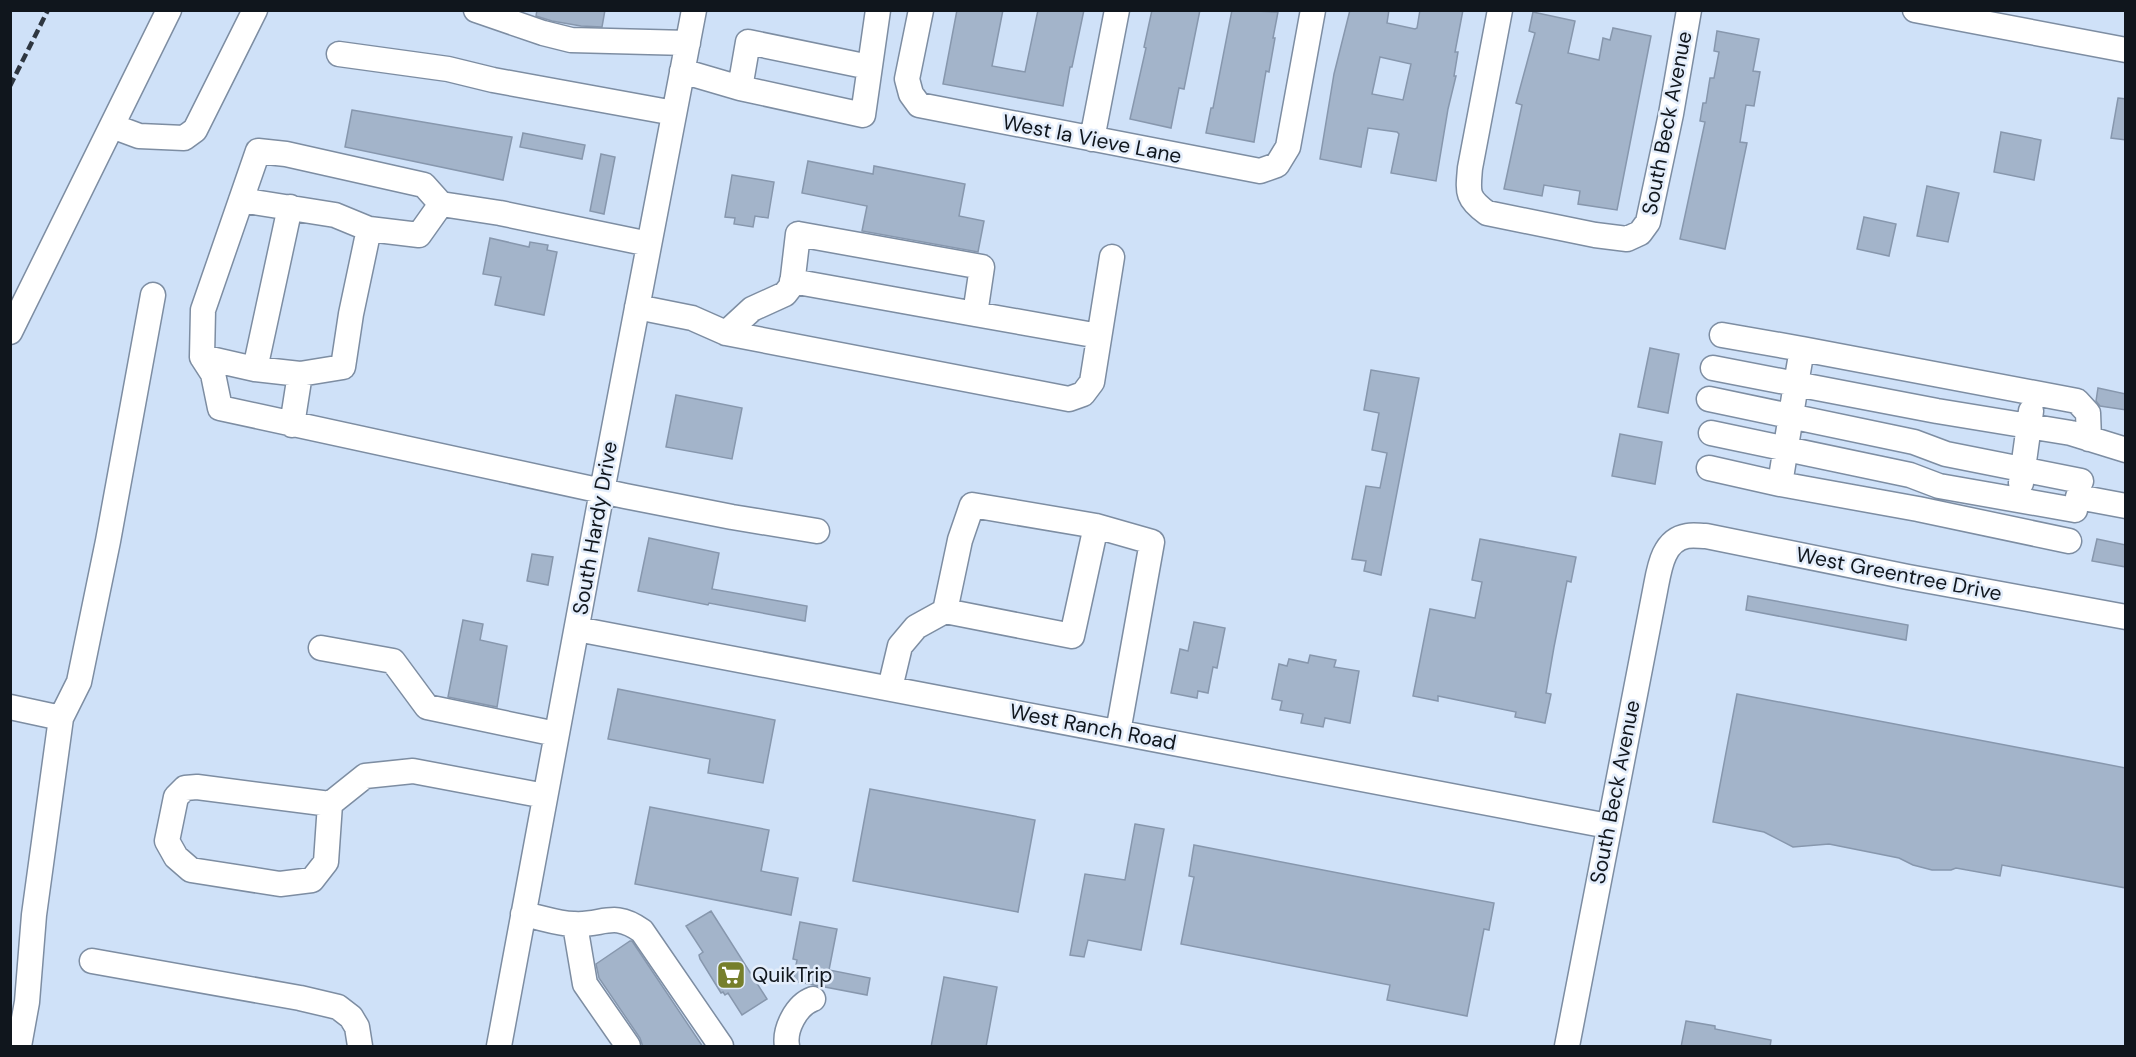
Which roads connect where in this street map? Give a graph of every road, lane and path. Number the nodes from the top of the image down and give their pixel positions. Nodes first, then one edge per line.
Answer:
1 (169, 10) edge
2 (255, 10) edge
3 (694, 10) edge
4 (878, 10) edge
5 (921, 10) edge
6 (1117, 10) edge
7 (1313, 10) edge
8 (1500, 10) edge
9 (1689, 10) edge
10 (1915, 10) edge
11 (480, 11) edge
12 (688, 43) junction
13 (2126, 50) edge
14 (339, 54) dead end
15 (869, 66) junction
16 (682, 71) junction
17 (740, 88) junction
18 (674, 113) junction
19 (112, 126) junction
20 (1092, 139) junction
21 (241, 200) junction
22 (441, 204) junction
23 (290, 207) junction
24 (369, 229) junction
25 (649, 244) junction
26 (1113, 257) dead end
27 (792, 280) junction
28 (153, 295) dead end
29 (637, 308) junction
30 (975, 315) junction
31 (10, 332) edge
32 (726, 333) junction
33 (1722, 334) dead end
34 (1099, 336) junction
35 (1802, 349) junction
36 (202, 357) junction
37 (1713, 368) dead end
38 (255, 369) junction
39 (300, 374) junction
40 (1943, 376) junction
41 (1796, 384) junction
42 (2034, 393) junction
43 (1709, 399) dead end
44 (1937, 411) junction
45 (1791, 416) junction
46 (292, 425) junction
47 (2029, 426) junction
48 (1711, 433) dead end
49 (2089, 439) junction
50 (1786, 449) junction
51 (2126, 450) edge
52 (1709, 468) dead end
53 (2024, 469) junction
54 (1780, 484) junction
55 (602, 491) junction
56 (2078, 496) junction
57 (2017, 499) junction
58 (2126, 506) edge
59 (1096, 526) junction
60 (2012, 530) junction
61 (817, 531) dead end
62 (1673, 541) joint
63 (2069, 542) dead end
64 (945, 611) junction
65 (2126, 617) edge
66 (577, 629) junction
67 (321, 648) dead end
68 (890, 688) junction
69 (10, 707) edge
70 (62, 718) junction
71 (1118, 732) junction
72 (556, 734) junction
73 (545, 796) junction
74 (330, 804) junction
75 (1608, 826) junction
76 (523, 914) junction
77 (575, 925) junction
78 (92, 961) dead end
79 (813, 999) dead end
80 (19, 1047) edge
81 (360, 1047) edge
82 (499, 1047) edge
83 (628, 1047) edge
84 (721, 1047) edge
85 (787, 1047) edge
86 (1567, 1047) edge

1 - 19 street
2 - 19 street
3 - 12 street, South Hardy Drive
4 - 15 street
5 - 20 street, West la Vieve Lane
6 - 20 street
7 - 20 street, West la Vieve Lane
8 - 9 street, South Beck Avenue
10 - 13 street
11 - 12 street
12 - 16 street, South Hardy Drive
14 - 18 street
15 - 17 street
15 - 17 street
16 - 17 street
16 - 18 street, South Hardy Drive
18 - 25 street, South Hardy Drive
19 - 31 street
21 - 22 street
21 - 23 street
21 - 36 street
22 - 24 street
22 - 25 street
23 - 24 street
23 - 38 street
24 - 39 street
25 - 29 street, South Hardy Drive
26 - 34 street
27 - 30 street
27 - 30 street
27 - 32 street
28 - 70 street
29 - 32 street
29 - 55 street, South Hardy Drive
30 - 34 street
32 - 34 street
33 - 35 street
35 - 40 street
35 - 41 street
36 - 38 street
36 - 46 street
37 - 41 street
38 - 39 street
39 - 46 street
40 - 42 street
40 - 44 street
41 - 44 street
41 - 45 street
42 - 47 street
42 - 49 street
43 - 45 street
44 - 47 street
45 - 50 street
45 - 53 street
46 - 55 street
47 - 49 street
47 - 53 street
48 - 50 street
49 - 51 street
50 - 54 street
50 - 57 street
52 - 54 street
53 - 56 street
53 - 57 street
54 - 60 street
55 - 61 street
55 - 66 street, South Hardy Drive
56 - 57 street
56 - 58 street
57 - 60 street
59 - 64 street
59 - 64 street
59 - 71 street
60 - 63 street
62 - 65 street, West Greentree Drive
62 - 75 street, South Beck Avenue
64 - 68 street
66 - 68 street, West Ranch Road
66 - 72 street, South Hardy Drive
67 - 72 street
68 - 71 street, West Ranch Road
69 - 70 street
70 - 80 street
71 - 75 street, West Ranch Road
72 - 73 street, South Hardy Drive
73 - 74 street
73 - 76 street, South Hardy Drive
74 - 74 street
75 - 86 street, South Beck Avenue
76 - 77 street
76 - 82 street, South Hardy Drive
77 - 83 street
77 - 84 street
78 - 81 street
79 - 85 street

